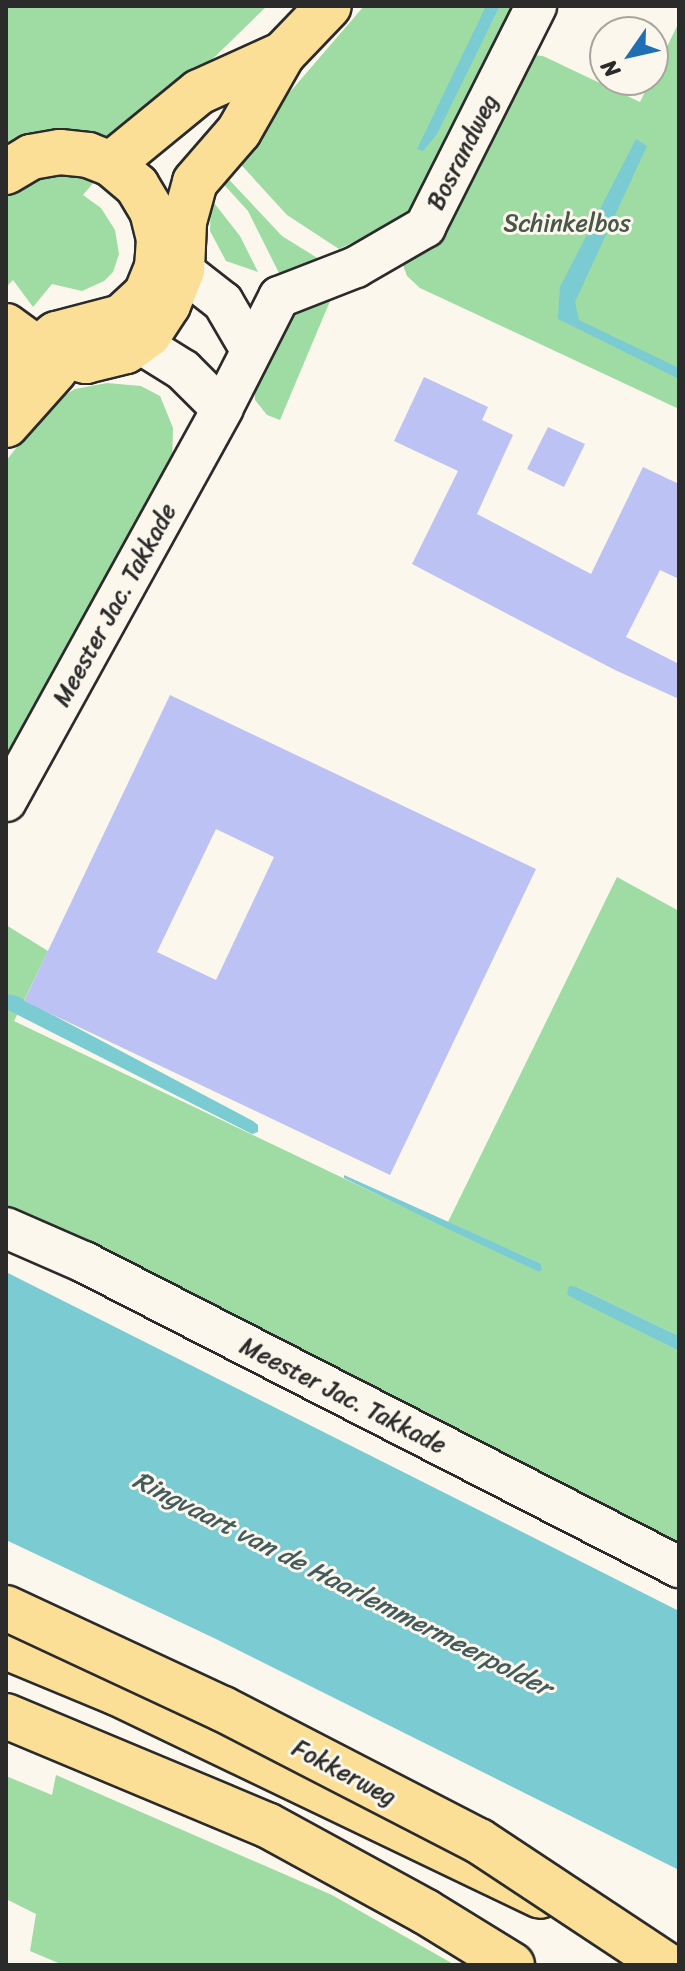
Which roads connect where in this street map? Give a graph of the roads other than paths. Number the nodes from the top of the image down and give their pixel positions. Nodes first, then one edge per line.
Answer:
1 (329, 6) edge
2 (536, 6) edge
3 (283, 54) junction
4 (111, 164) junction
5 (6, 172) edge
6 (170, 263) junction
7 (138, 342) junction
8 (37, 344) edge
9 (251, 350) junction
10 (6, 386) edge
11 (222, 409) junction
12 (6, 425) edge
13 (6, 801) edge
14 (6, 1228) edge
15 (679, 1567) edge
16 (6, 1608) edge
17 (6, 1647) edge
18 (6, 1716) edge
19 (679, 1957) edge
20 (512, 1965) edge
21 (666, 1965) edge

1 - 3 main road
2 - 9 street, Bosrandweg
3 - 4 main road
3 - 6 main road
4 - 5 main road
4 - 6 main road
6 - 7 main road
6 - 8 main road
6 - 9 street
7 - 8 main road
7 - 11 street
8 - 10 main road
8 - 12 main road
9 - 11 street, Meester Jac. Takkade
11 - 13 street, Meester Jac. Takkade
14 - 15 street, Meester Jac. Takkade
16 - 21 main road, Fokkerweg, bridge
17 - 19 main road
18 - 20 main road

